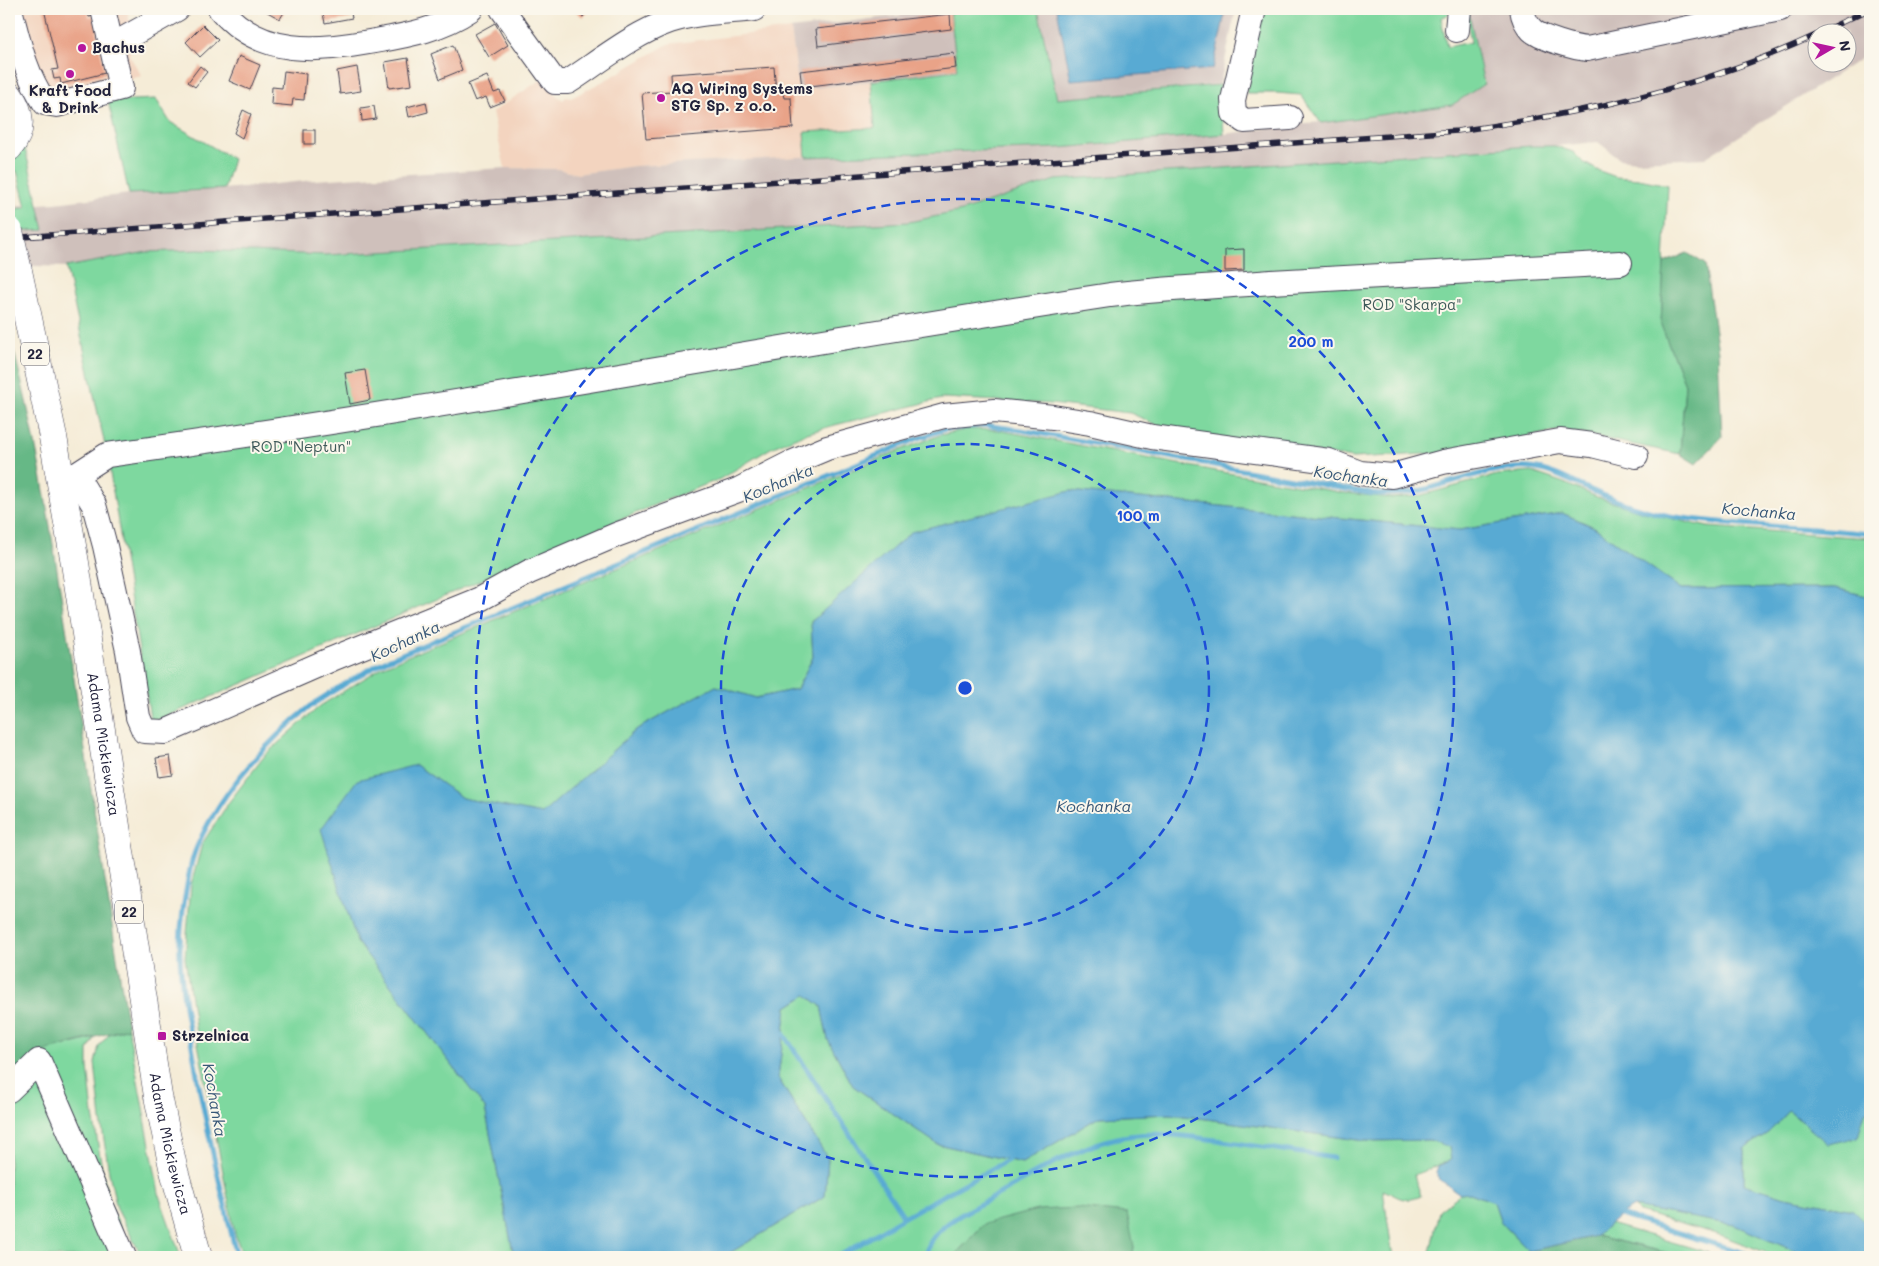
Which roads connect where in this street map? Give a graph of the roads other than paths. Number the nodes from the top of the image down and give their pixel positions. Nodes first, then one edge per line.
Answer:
1 (10, 9) edge
2 (103, 9) edge
3 (177, 9) edge
4 (220, 9) edge
5 (472, 9) edge
6 (502, 9) edge
7 (754, 9) edge
8 (1254, 9) edge
9 (1522, 9) edge
10 (1780, 9) edge
11 (704, 12) edge
12 (111, 46) junction
13 (9, 96) edge
14 (1290, 118) dead end
15 (9, 147) edge
16 (9, 231) edge
17 (1620, 263) dead end
18 (1636, 456) dead end
19 (68, 475) junction
20 (9, 1090) edge
21 (124, 1257) edge
22 (198, 1257) edge

1 - 12 street
2 - 12 street
3 - 12 street
4 - 5 street
6 - 11 street
7 - 11 street
8 - 14 street
9 - 10 street
13 - 15 main road
16 - 19 main road, Adama Mickiewicza / 22, bridge
17 - 19 street
18 - 19 street
19 - 22 main road, Adama Mickiewicza / 22
20 - 21 street

